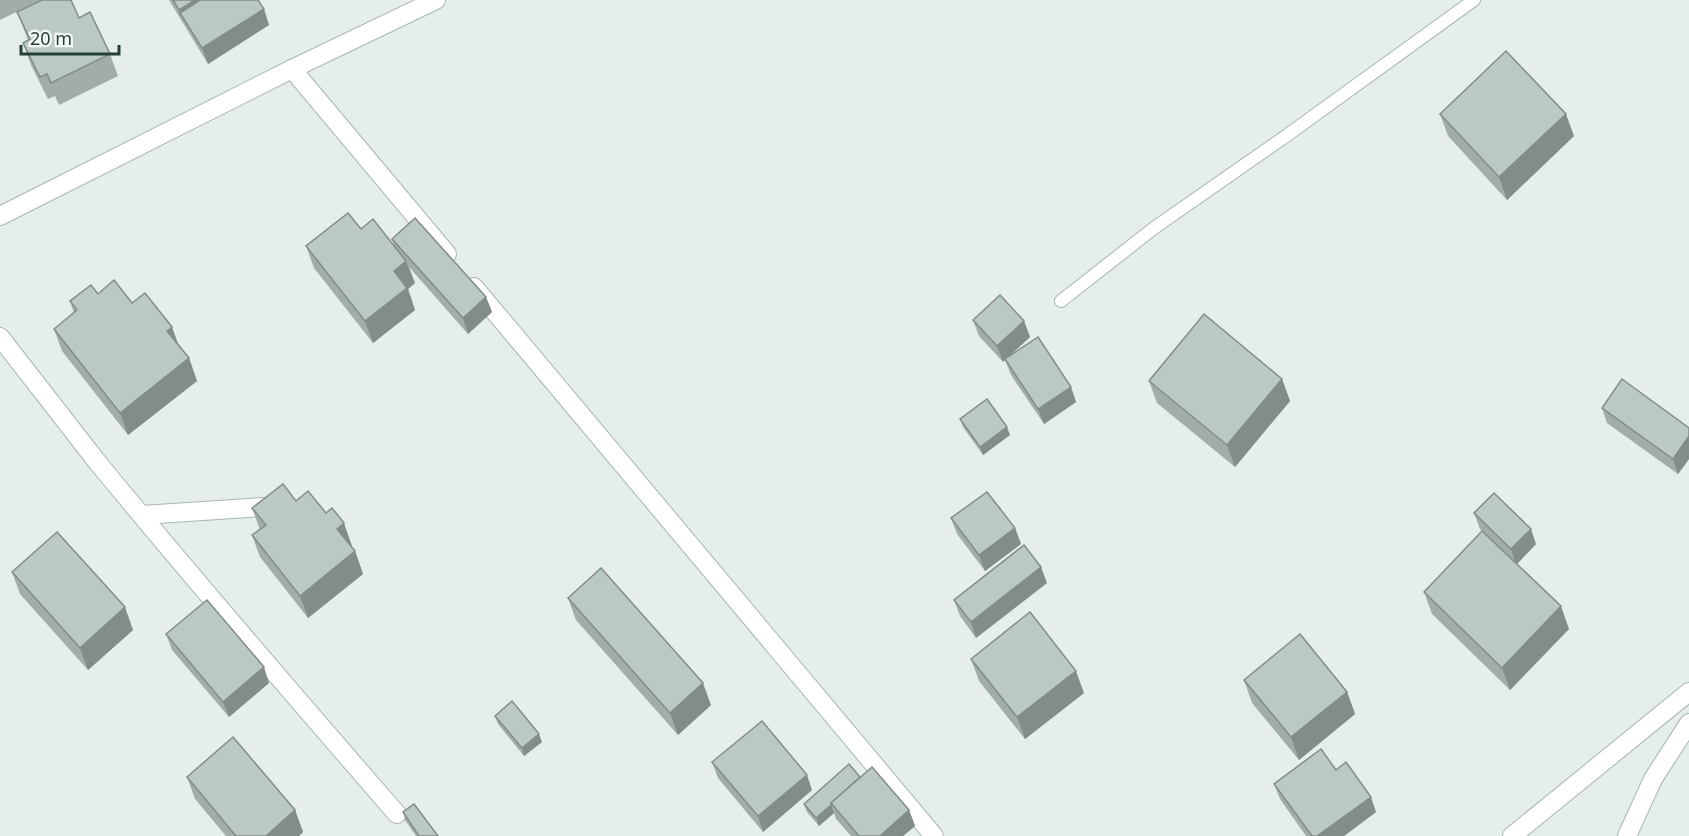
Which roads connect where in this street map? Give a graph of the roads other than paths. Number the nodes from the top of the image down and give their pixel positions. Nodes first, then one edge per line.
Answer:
1 (436, 0) edge
2 (1474, 0) edge
3 (292, 69) junction
4 (0, 216) edge
5 (1061, 301) dead end
6 (0, 337) edge
7 (262, 507) edge
8 (142, 515) junction
9 (1689, 692) edge
10 (1689, 723) edge
11 (397, 814) dead end
12 (934, 836) edge
13 (1512, 836) edge
14 (1627, 836) edge

1 - 3 street
2 - 5 lane
3 - 4 street
3 - 12 street
6 - 8 street
7 - 8 street
8 - 11 street
9 - 13 street
10 - 14 street

